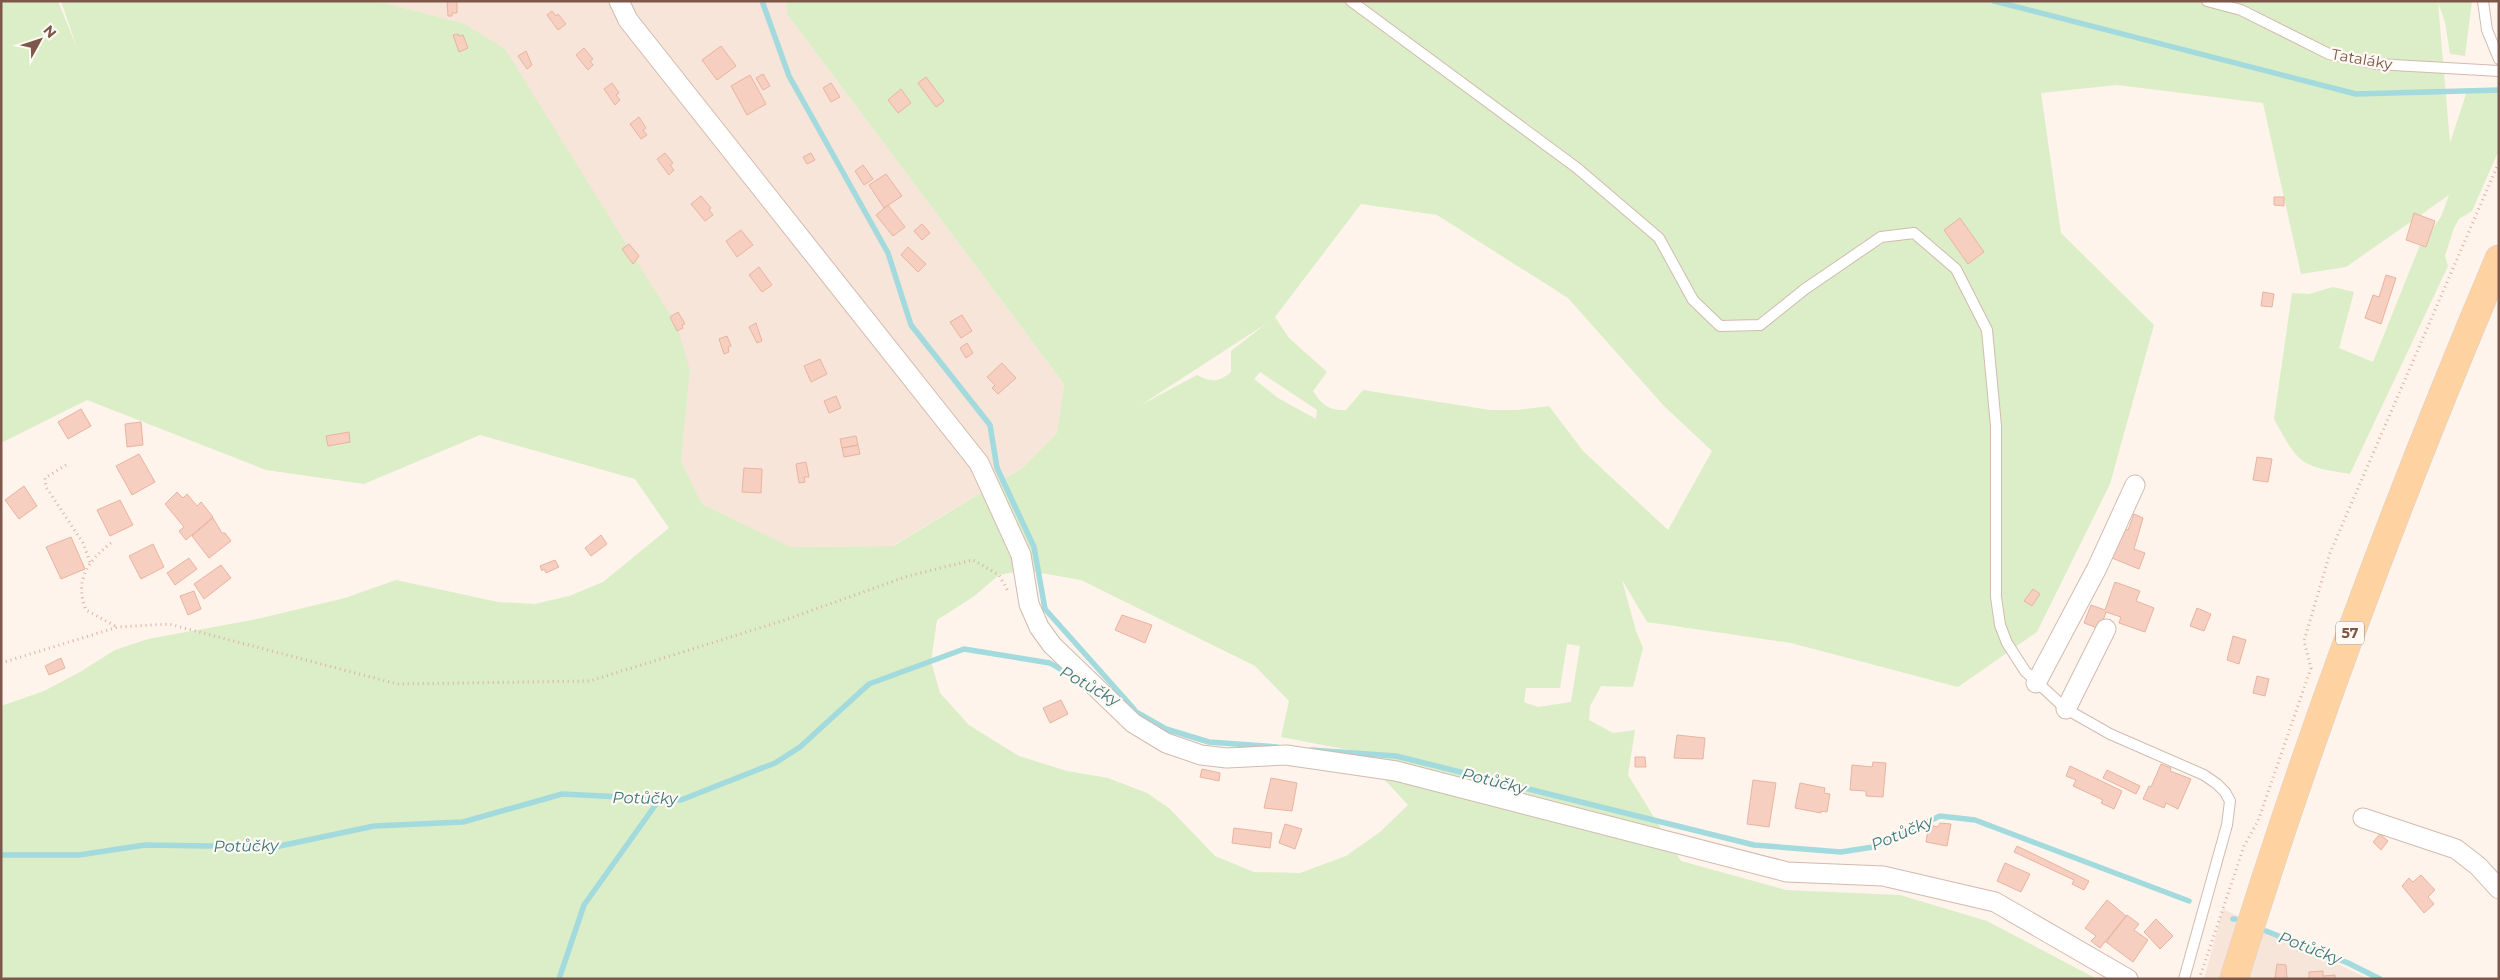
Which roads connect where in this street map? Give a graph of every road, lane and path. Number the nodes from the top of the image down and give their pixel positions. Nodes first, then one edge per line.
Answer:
1 (619, 1) edge
2 (1351, 1) edge
3 (2207, 1) edge
4 (2483, 1) edge
5 (2499, 59) edge
6 (2499, 71) edge
7 (2499, 162) edge
8 (2499, 260) edge
9 (66, 465) dead end
10 (2135, 485) dead end
11 (111, 543) dead end
12 (90, 562) junction
13 (1012, 599) dead end
14 (118, 627) junction
15 (2106, 629) dead end
16 (1, 663) edge
17 (2036, 683) junction
18 (2066, 709) junction
19 (2363, 818) dead end
20 (2499, 889) edge
21 (2128, 979) edge
22 (2184, 979) edge
23 (2203, 979) edge
24 (2234, 979) edge

1 - 21 street
2 - 17 lane
3 - 6 lane, Tataláky
4 - 5 lane
7 - 23 path
8 - 24 main road, 57
9 - 12 path
10 - 17 street
11 - 12 path
12 - 14 path
13 - 14 path
14 - 16 path
15 - 18 street
17 - 18 lane
18 - 22 lane
19 - 20 street

